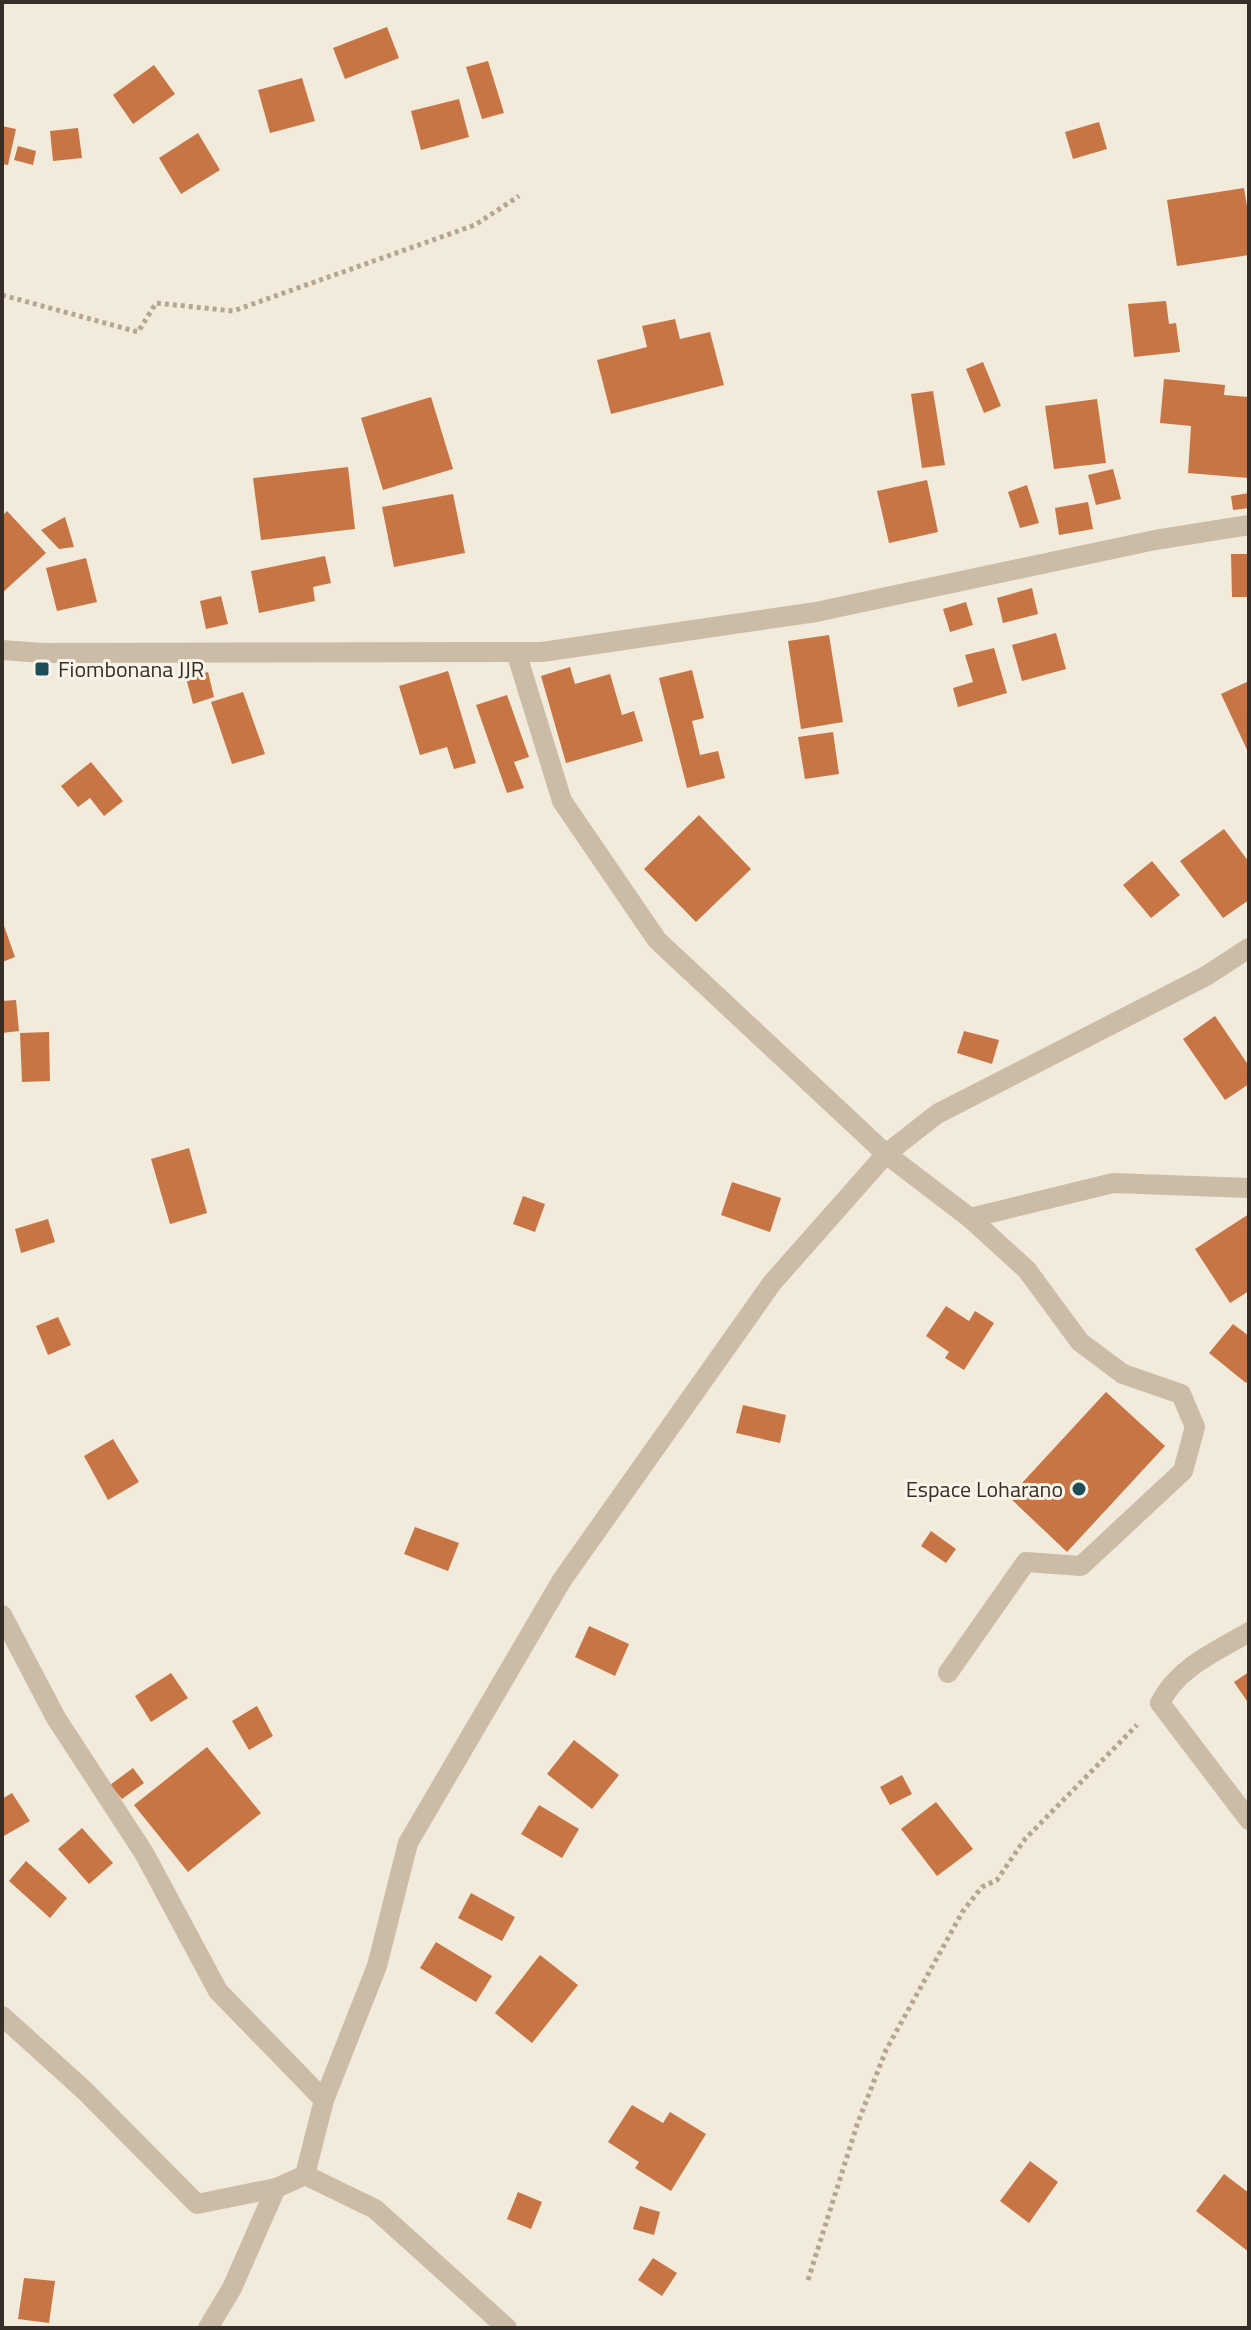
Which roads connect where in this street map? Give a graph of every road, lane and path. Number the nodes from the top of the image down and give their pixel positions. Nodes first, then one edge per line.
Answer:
1 (519, 196) dead end
2 (2, 295) edge
3 (1249, 525) edge
4 (3, 652) edge
5 (516, 652) junction
6 (1249, 948) edge
7 (886, 1154) junction
8 (1249, 1188) edge
9 (970, 1218) junction
10 (2, 1615) edge
11 (1249, 1632) edge
12 (948, 1673) dead end
13 (1160, 1703) junction
14 (1249, 1820) edge
15 (2, 2016) edge
16 (324, 2100) junction
17 (305, 2175) junction
18 (276, 2188) junction
19 (808, 2280) dead end
20 (208, 2328) edge
21 (507, 2328) edge

1 - 2 path
3 - 5 street
4 - 5 street
5 - 7 street
6 - 7 street
7 - 9 street
7 - 16 street
8 - 9 street
9 - 12 street
10 - 16 street
11 - 13 street
13 - 14 street
13 - 19 path
15 - 18 street
16 - 17 street
17 - 18 street
17 - 21 street
18 - 20 street

